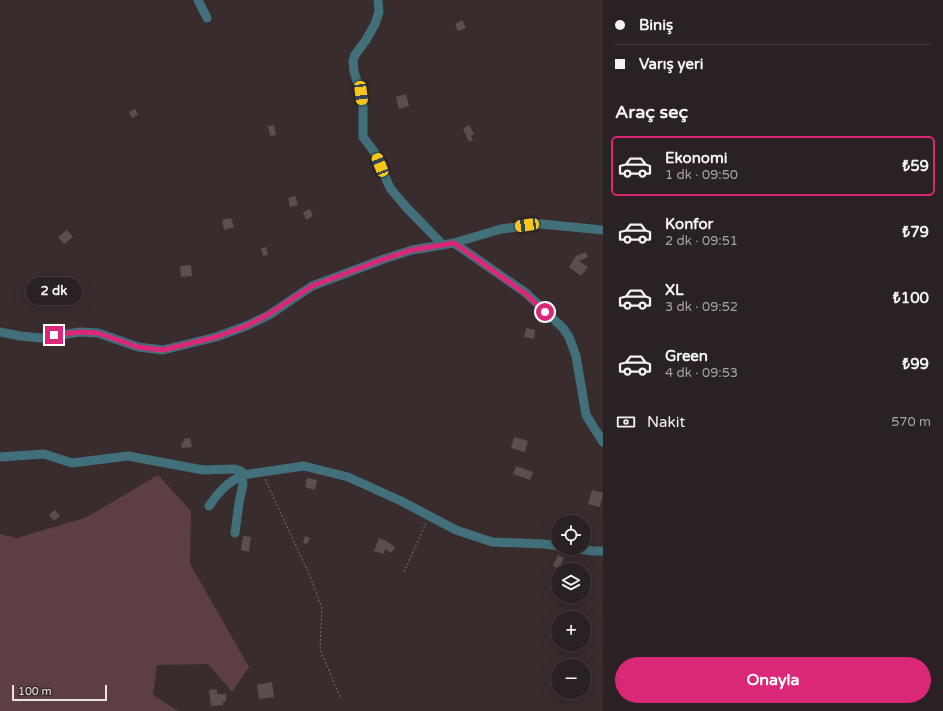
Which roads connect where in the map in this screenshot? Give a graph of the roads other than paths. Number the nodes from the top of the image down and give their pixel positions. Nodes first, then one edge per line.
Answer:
1 (198, 0) edge
2 (378, 0) edge
3 (206, 18) dead end
4 (603, 230) edge
5 (454, 243) junction
6 (443, 245) junction
7 (0, 332) edge
8 (603, 442) edge
9 (0, 457) edge
10 (242, 476) junction
11 (209, 506) dead end
12 (235, 533) dead end
13 (551, 545) edge
14 (591, 551) edge
15 (603, 551) edge

1 - 3 street
2 - 6 street
4 - 5 street
5 - 6 street
5 - 8 street
6 - 7 street
9 - 10 street
10 - 11 street
10 - 12 street
10 - 13 street
14 - 15 street

